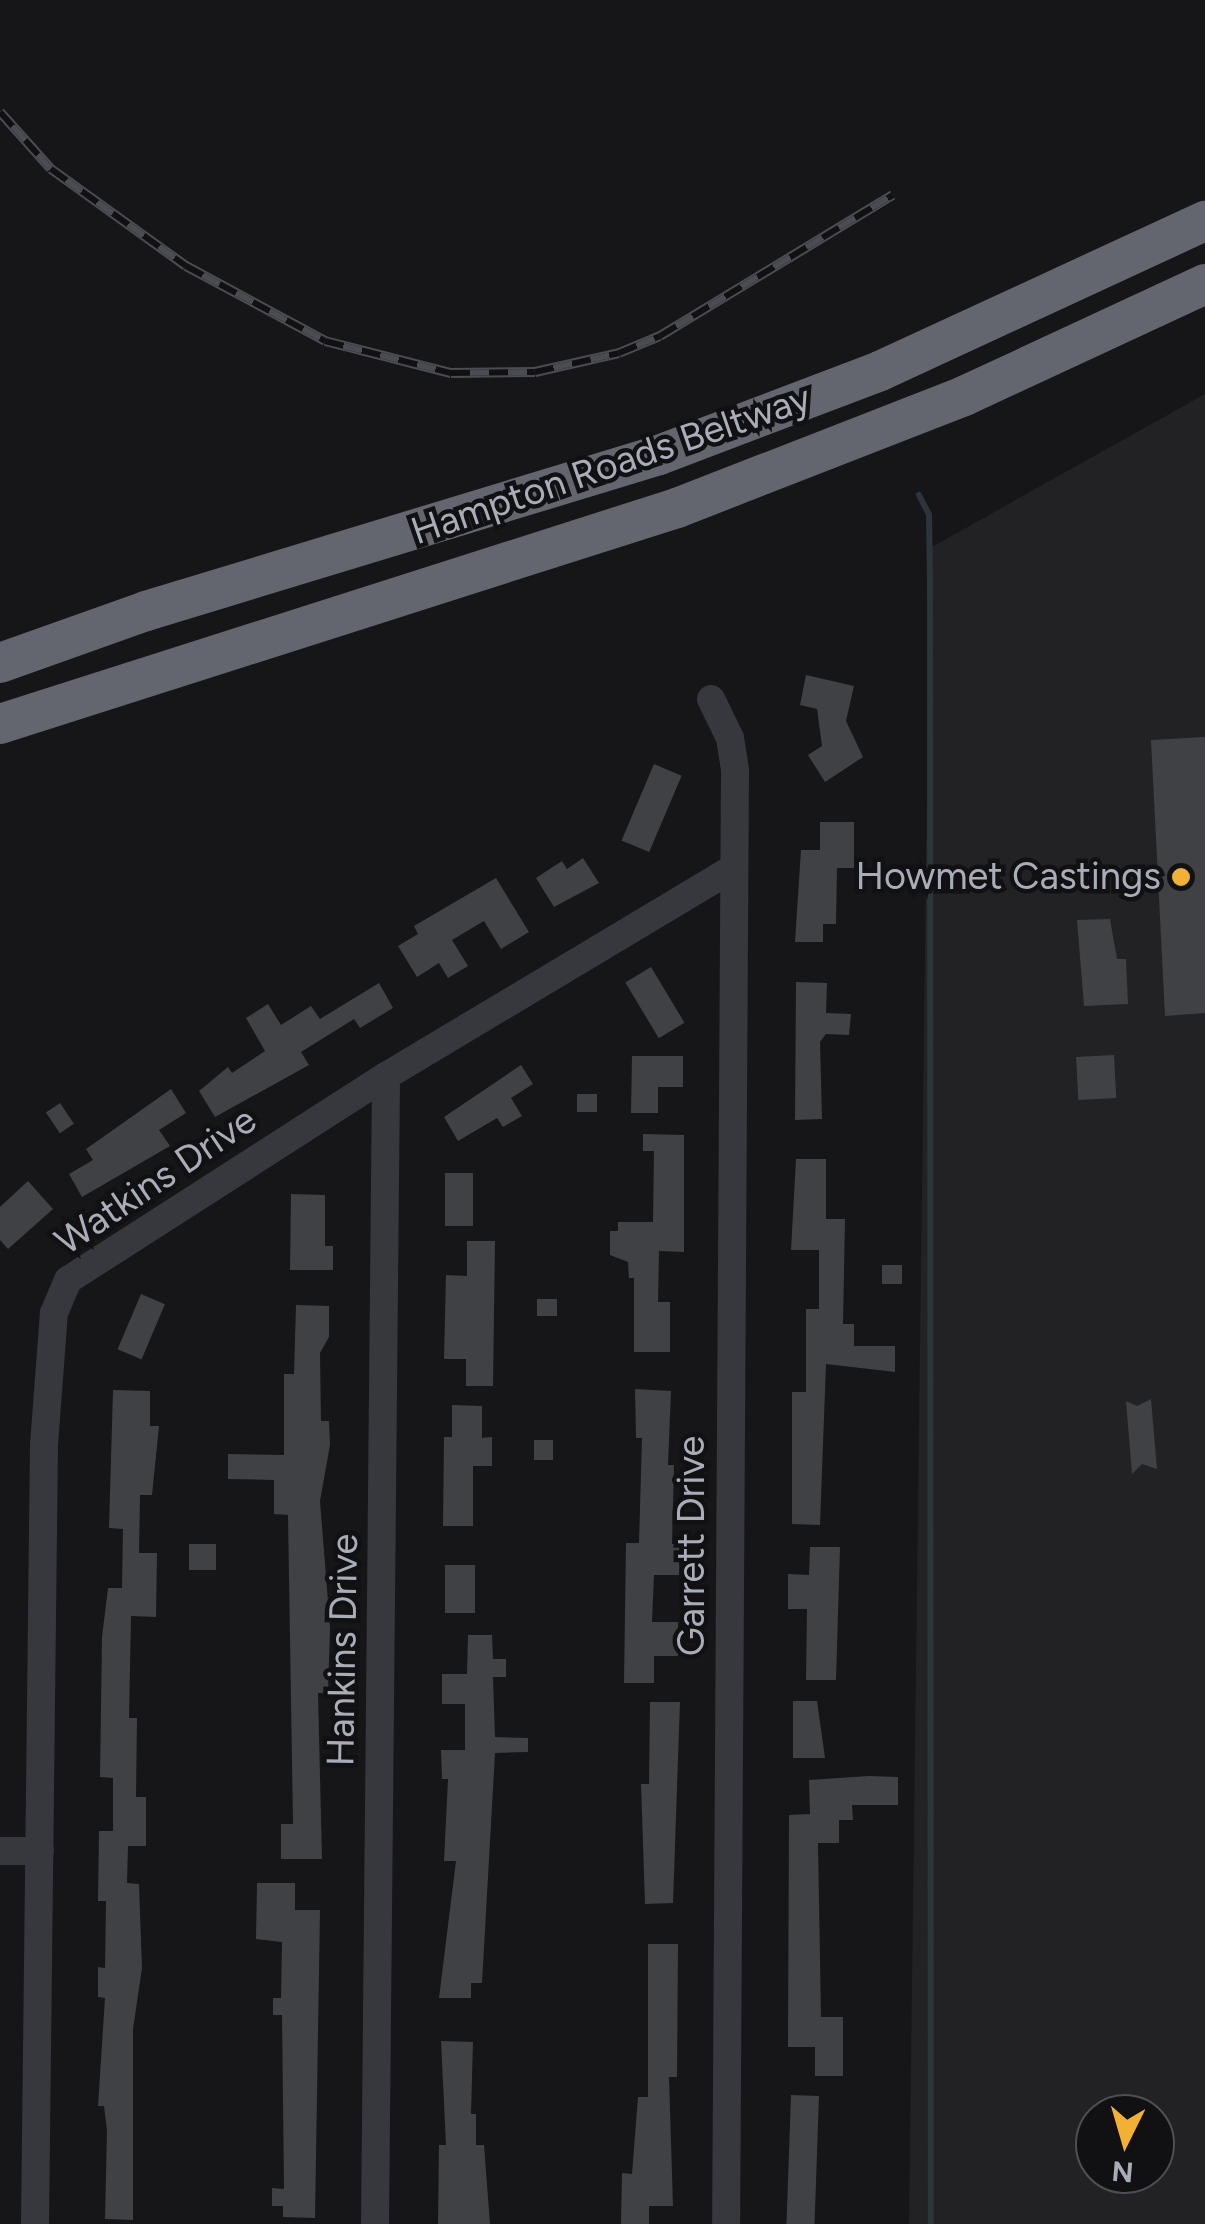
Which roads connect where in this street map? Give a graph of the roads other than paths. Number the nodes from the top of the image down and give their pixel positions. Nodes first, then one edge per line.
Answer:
1 (1205, 221) edge
2 (1205, 284) edge
3 (146, 611) junction
4 (0, 648) edge
5 (0, 663) edge
6 (711, 699) dead end
7 (0, 724) edge
8 (733, 868) junction
9 (386, 1076) junction
10 (0, 1851) edge
11 (40, 1852) junction
12 (35, 2224) edge
13 (375, 2224) edge
14 (726, 2224) edge

1 - 3 highway, Hampton Roads Beltway
2 - 7 highway, Hampton Roads Beltway
3 - 4 highway
3 - 5 highway, Hampton Roads Beltway
6 - 8 street, Garrett Drive
8 - 9 street, Watkins Drive
8 - 14 street, Garrett Drive
9 - 11 street, Watkins Drive
9 - 13 street, Hankins Drive
10 - 11 street
11 - 12 street, Watkins Drive

